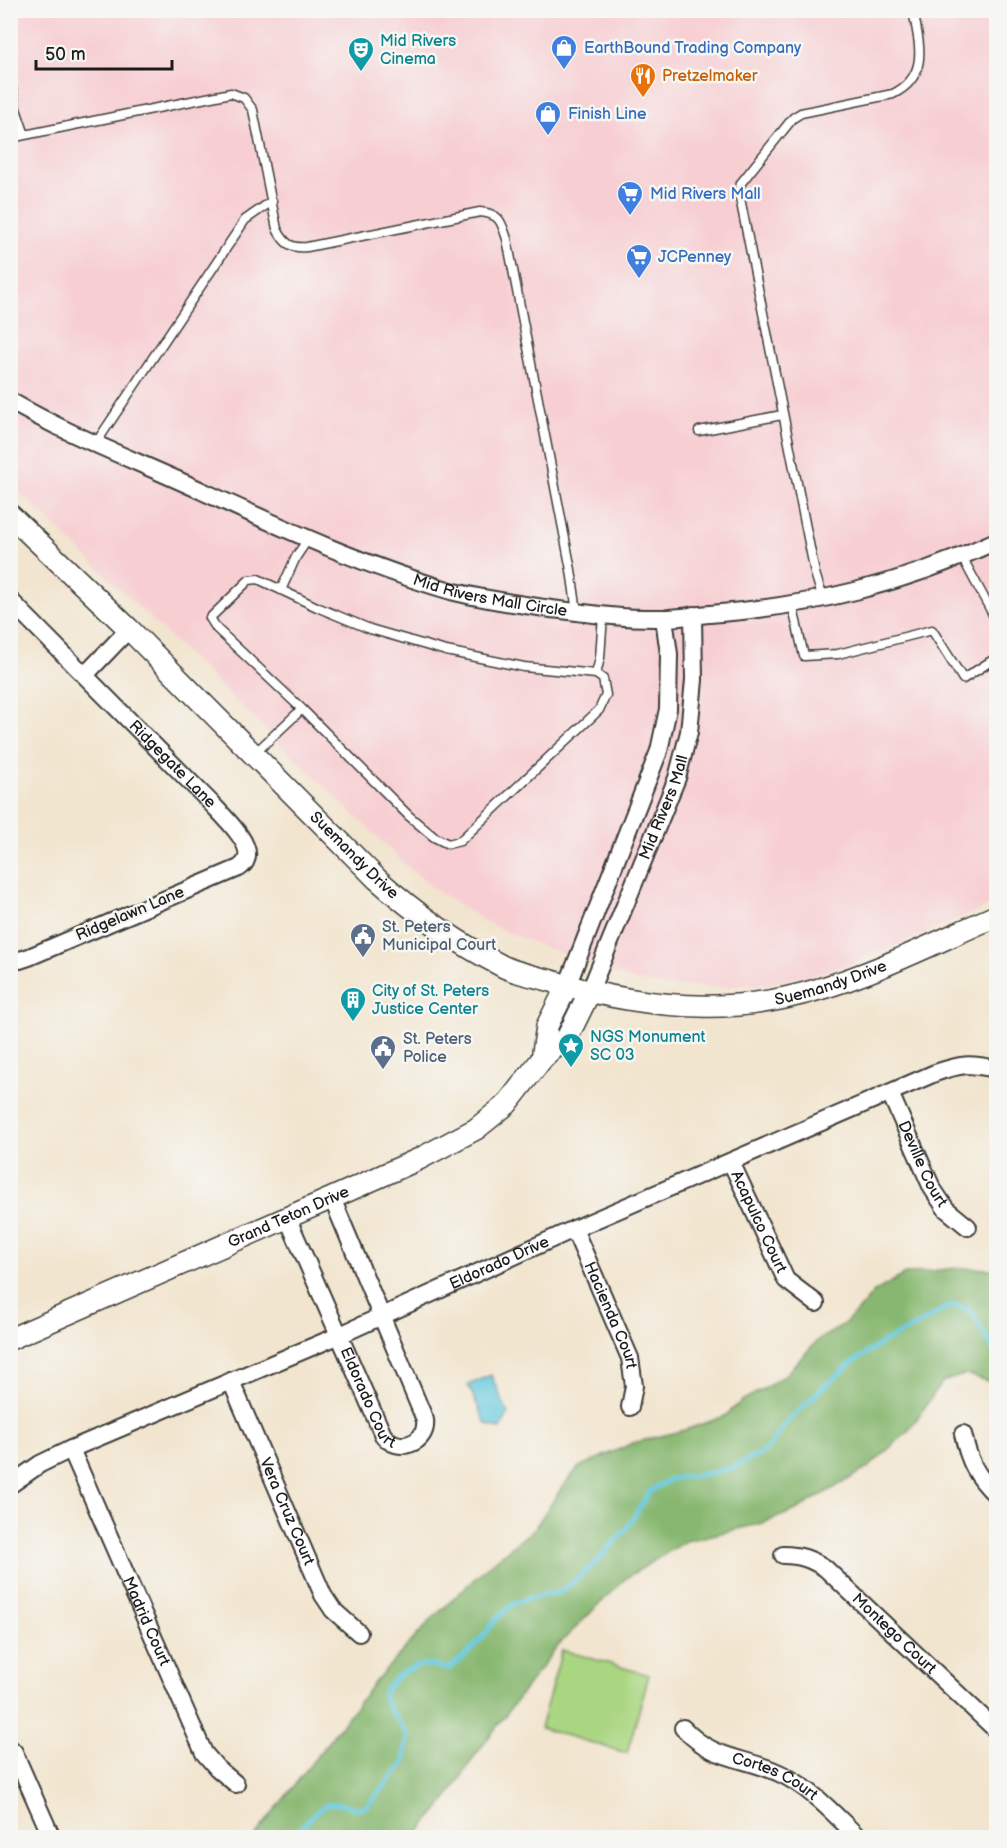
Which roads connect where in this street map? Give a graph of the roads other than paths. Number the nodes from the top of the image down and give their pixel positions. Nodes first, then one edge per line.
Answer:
1 (913, 10) edge
2 (10, 79) edge
3 (25, 135) junction
4 (10, 138) edge
5 (272, 201) junction
6 (10, 401) edge
7 (782, 415) junction
8 (699, 431) dead end
9 (96, 443) junction
10 (10, 515) edge
11 (308, 539) junction
12 (996, 541) edge
13 (962, 557) junction
14 (281, 590) junction
15 (823, 598) junction
16 (10, 600) edge
17 (792, 604) junction
18 (577, 612) junction
19 (603, 615) junction
20 (693, 615) junction
21 (664, 618) junction
22 (996, 620) edge
23 (129, 629) junction
24 (996, 658) edge
25 (596, 674) junction
26 (85, 675) junction
27 (302, 709) junction
28 (253, 754) junction
29 (246, 861) joint
30 (996, 916) edge
31 (10, 958) edge
32 (567, 986) junction
33 (590, 991) junction
34 (542, 1059) junction
35 (996, 1070) edge
36 (890, 1093) junction
37 (731, 1162) junction
38 (332, 1198) junction
39 (287, 1217) junction
40 (968, 1227) dead end
41 (574, 1229) junction
42 (816, 1303) dead end
43 (382, 1315) junction
44 (340, 1335) junction
45 (10, 1339) edge
46 (231, 1381) junction
47 (630, 1407) dead end
48 (963, 1434) dead end
49 (71, 1449) junction
50 (10, 1485) edge
51 (996, 1495) edge
52 (783, 1555) dead end
53 (359, 1633) dead end
54 (683, 1728) dead end
55 (996, 1730) edge
56 (10, 1748) edge
57 (236, 1784) dead end
58 (52, 1838) edge
59 (859, 1838) edge

1 - 7 lane
2 - 3 lane
3 - 4 lane
3 - 5 lane
5 - 9 lane
5 - 18 lane
6 - 9 street, Mid Rivers Mall Circle
7 - 8 lane
7 - 15 lane
9 - 11 street, Mid Rivers Mall Circle
10 - 23 street, Suemandy Drive
11 - 14 lane
11 - 18 street, Mid Rivers Mall Circle
12 - 13 street, Mid Rivers Mall Circle
13 - 15 street, Mid Rivers Mall Circle
13 - 22 lane
14 - 25 lane
14 - 27 lane
15 - 17 street, Mid Rivers Mall Circle
16 - 26 street, Ridgegate Lane
17 - 20 street, Mid Rivers Mall Circle
17 - 24 lane
18 - 19 street, Mid Rivers Mall Circle
19 - 21 street, Mid Rivers Mall Circle
19 - 25 lane
20 - 21 street, Mid Rivers Mall Circle
20 - 33 street, Mid Rivers Mall
21 - 32 street, Mid Rivers Mall
23 - 26 street
23 - 28 street, Suemandy Drive
25 - 27 lane
26 - 29 street, Ridgegate Lane
27 - 28 lane
28 - 32 street, Suemandy Drive
29 - 31 street, Ridgelawn Lane
30 - 33 street, Suemandy Drive
32 - 33 street, Suemandy Drive
32 - 34 street, Grand Teton Drive
33 - 34 street, Grand Teton Drive
34 - 38 street, Grand Teton Drive
35 - 36 street, Eldorado Drive
36 - 37 street, Eldorado Drive
36 - 40 street, Deville Court
37 - 41 street, Eldorado Drive
37 - 42 street, Acapulco Court
38 - 39 street, Grand Teton Drive
38 - 43 street, Eldorado Court
39 - 44 street, Eldorado Court
39 - 45 street, Grand Teton Drive
41 - 43 street, Eldorado Drive
41 - 47 street, Hacienda Court
43 - 44 street, Eldorado Drive
43 - 44 street, Eldorado Court
44 - 46 street, Eldorado Drive
46 - 49 street, Eldorado Drive
46 - 53 street, Vera Cruz Court
48 - 51 street
49 - 50 street, Eldorado Drive
49 - 57 street, Madrid Court
52 - 55 street, Montego Court
54 - 59 street, Cortes Court
56 - 58 street

